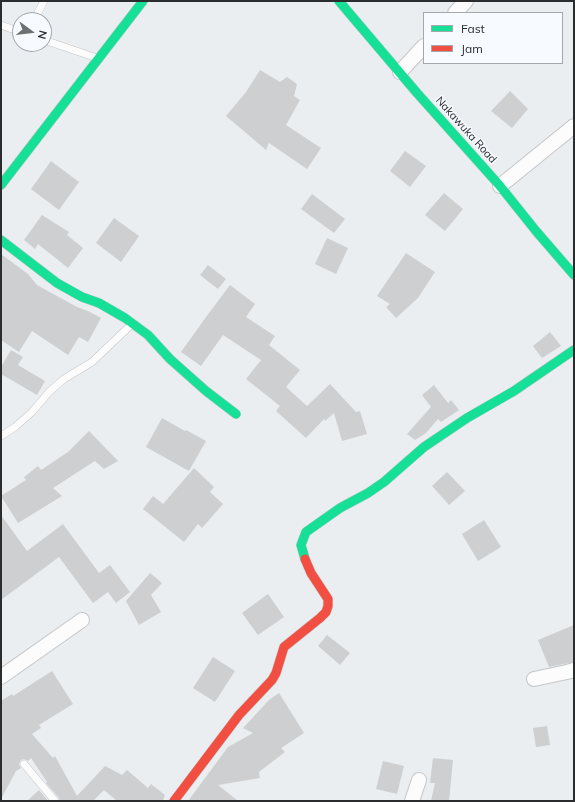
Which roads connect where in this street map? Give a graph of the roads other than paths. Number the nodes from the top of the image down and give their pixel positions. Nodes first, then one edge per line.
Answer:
1 (44, 1) edge
2 (143, 1) edge
3 (339, 1) edge
4 (466, 1) edge
5 (38, 12) edge
6 (455, 12) edge
7 (1, 25) edge
8 (12, 29) edge
9 (52, 43) edge
10 (423, 47) edge
11 (98, 59) junction
12 (400, 72) junction
13 (574, 126) edge
14 (1, 185) edge
15 (500, 186) junction
16 (1, 240) edge
17 (574, 275) edge
18 (132, 324) junction
19 (574, 350) edge
20 (236, 414) dead end
21 (1, 436) edge
22 (82, 620) dead end
23 (574, 670) edge
24 (1, 677) edge
25 (534, 679) dead end
26 (24, 764) dead end
27 (419, 780) dead end
28 (55, 801) edge
29 (174, 801) edge
30 (412, 801) edge

1 - 5 lane
2 - 11 street
3 - 12 street, Nakawuka Road
4 - 6 street
7 - 8 lane
9 - 11 lane
10 - 12 street
11 - 14 street
12 - 15 street, Nakawuka Road
13 - 15 street
15 - 17 street, Nakawuka Road
16 - 18 street
18 - 20 street
18 - 21 lane
19 - 29 street
22 - 24 street
23 - 25 street
26 - 28 lane
27 - 30 street

